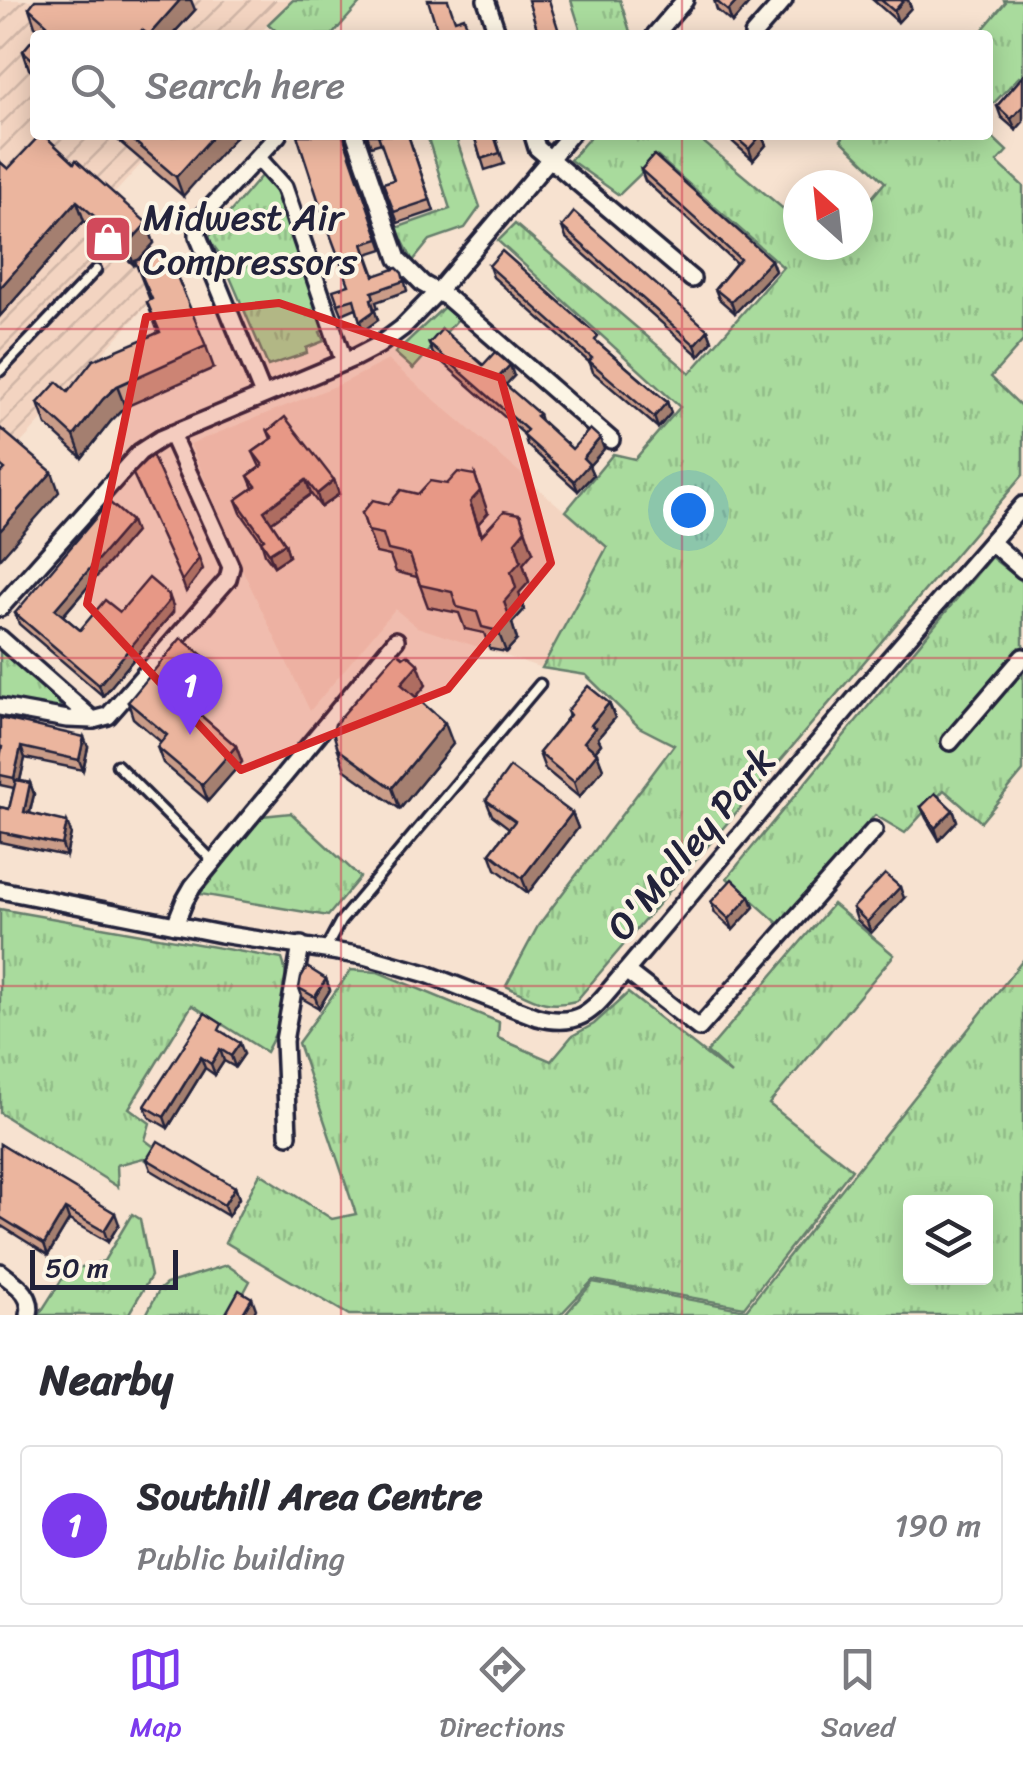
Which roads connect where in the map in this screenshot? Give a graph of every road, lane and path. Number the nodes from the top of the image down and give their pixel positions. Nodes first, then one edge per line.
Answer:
1 (486, 0) edge
2 (684, 0) edge
3 (784, 0) edge
4 (496, 30) edge
5 (659, 30) edge
6 (757, 30) edge
7 (274, 140) edge
8 (356, 140) edge
9 (535, 140) edge
10 (566, 140) edge
11 (258, 158) junction
12 (550, 159) junction
13 (96, 270) dead end
14 (692, 279) dead end
15 (438, 291) junction
16 (344, 362) junction
17 (0, 371) edge
18 (264, 396) junction
19 (171, 434) junction
20 (611, 440) dead end
21 (1023, 505) edge
22 (991, 542) junction
23 (1023, 570) edge
24 (0, 608) edge
25 (0, 638) edge
26 (396, 640) dead end
27 (1023, 656) edge
28 (540, 684) dead end
29 (0, 707) edge
30 (93, 720) junction
31 (950, 742) dead end
32 (117, 764) dead end
33 (874, 830) dead end
34 (214, 862) junction
35 (0, 890) edge
36 (175, 925) junction
37 (302, 945) junction
38 (326, 948) junction
39 (626, 971) junction
40 (288, 1135) dead end
41 (0, 1272) edge
42 (29, 1315) edge

1 - 4 street
2 - 5 street
3 - 6 street
7 - 11 street
8 - 15 street
9 - 12 street
10 - 12 street
11 - 16 street
11 - 18 street
12 - 14 street
12 - 15 street
13 - 17 lane
15 - 16 street
15 - 20 street
16 - 18 street
18 - 19 street
19 - 24 street
19 - 30 street
21 - 22 street, O'Malley Park
22 - 23 street
22 - 39 street, O'Malley Park
25 - 30 street
26 - 34 street
27 - 31 street
28 - 38 lane
29 - 30 street
32 - 34 lane
33 - 39 street
34 - 36 street
35 - 36 street, O'Malley Park
36 - 37 street, O'Malley Park
37 - 38 street, O'Malley Park
37 - 40 street
38 - 39 street, O'Malley Park
41 - 42 street

